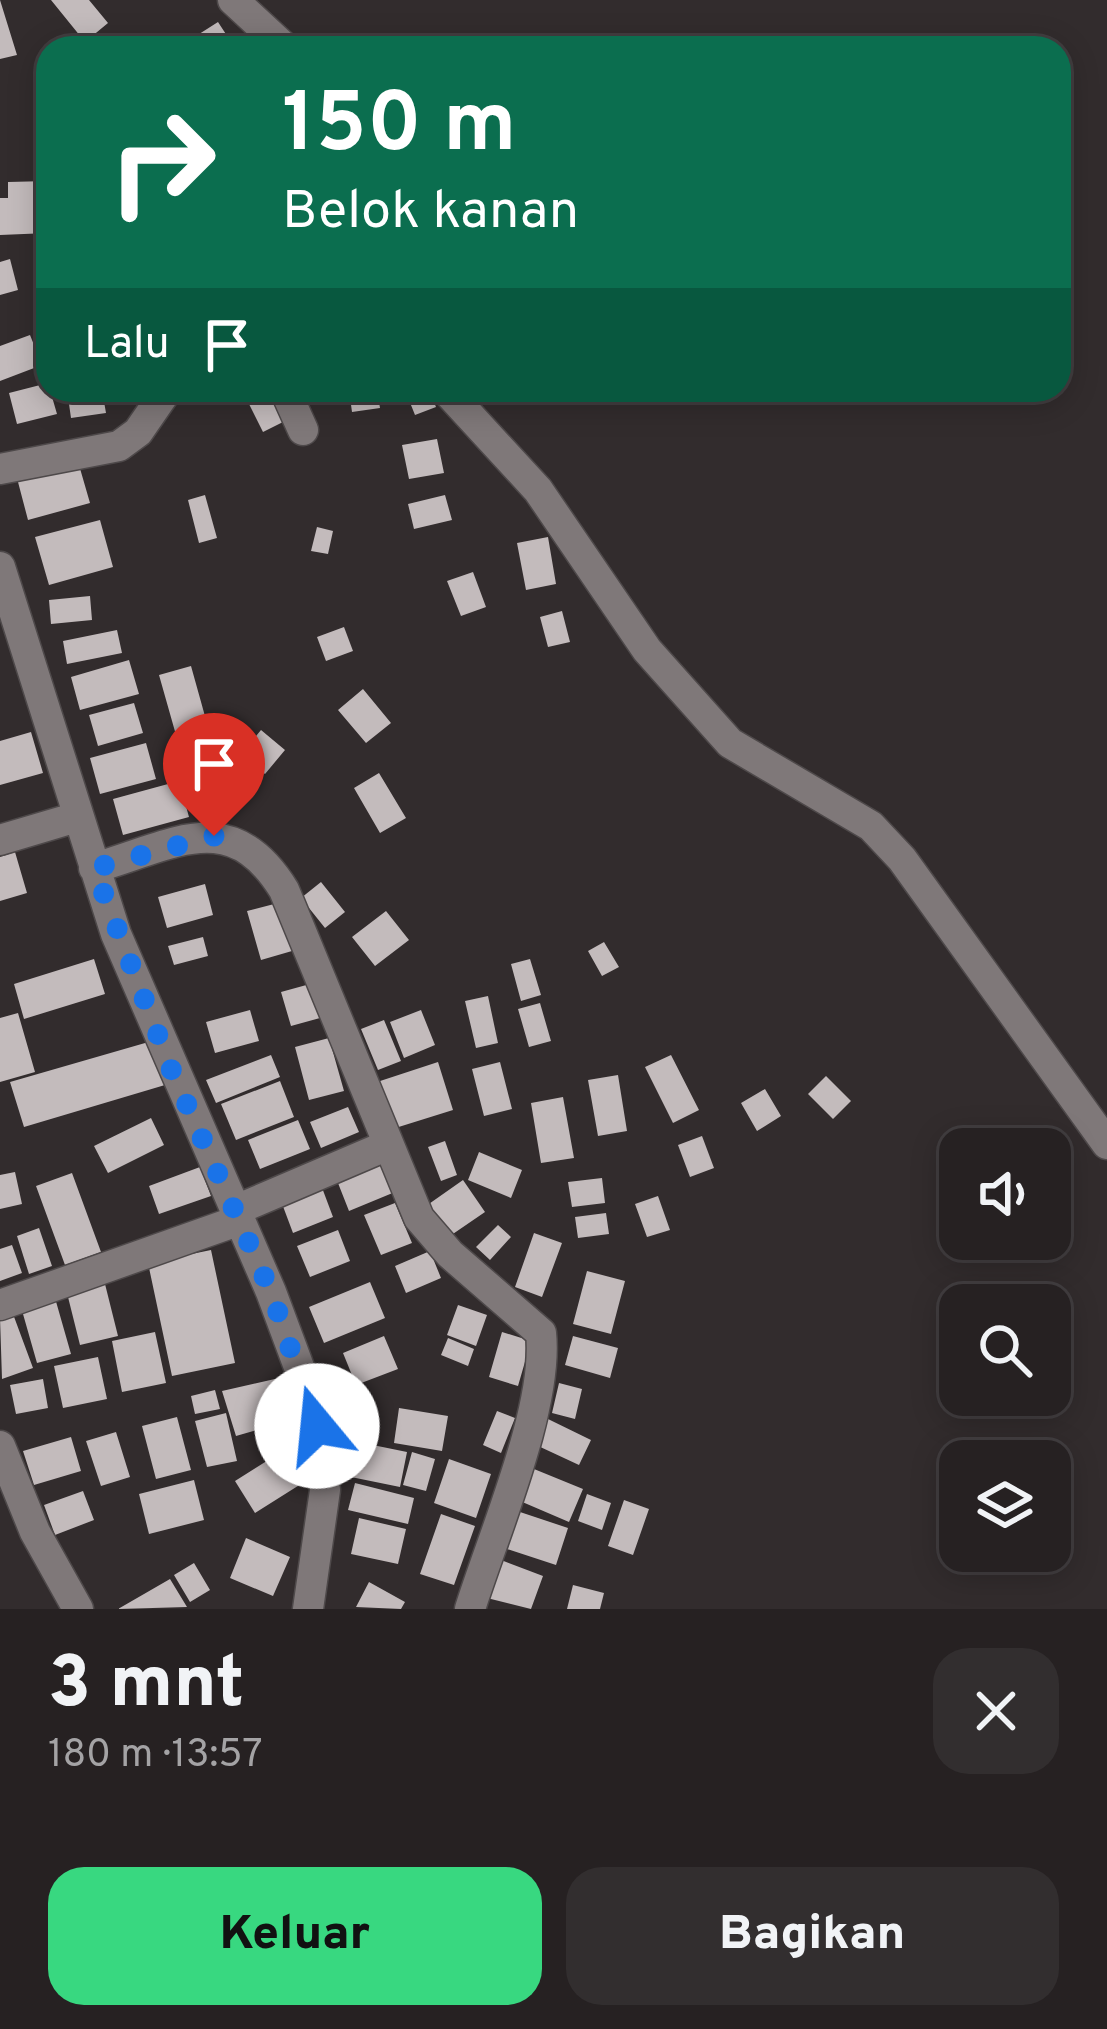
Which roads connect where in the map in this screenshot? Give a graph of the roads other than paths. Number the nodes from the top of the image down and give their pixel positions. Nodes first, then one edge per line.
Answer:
1 (233, 0) edge
2 (272, 36) edge
3 (158, 402) edge
4 (290, 402) edge
5 (457, 402) edge
6 (303, 430) dead end
7 (0, 469) edge
8 (0, 567) edge
9 (76, 817) junction
10 (0, 840) edge
11 (94, 868) junction
12 (1107, 1144) edge
13 (388, 1145) junction
14 (238, 1215) junction
15 (0, 1305) edge
16 (0, 1446) edge
17 (78, 1609) edge
18 (308, 1609) edge
19 (470, 1609) edge

1 - 2 street
3 - 7 street
4 - 6 street
5 - 12 street
8 - 9 street
9 - 10 street
9 - 11 street
11 - 13 street
11 - 14 street
13 - 14 street
13 - 19 street
14 - 15 street
14 - 18 street
16 - 17 street

